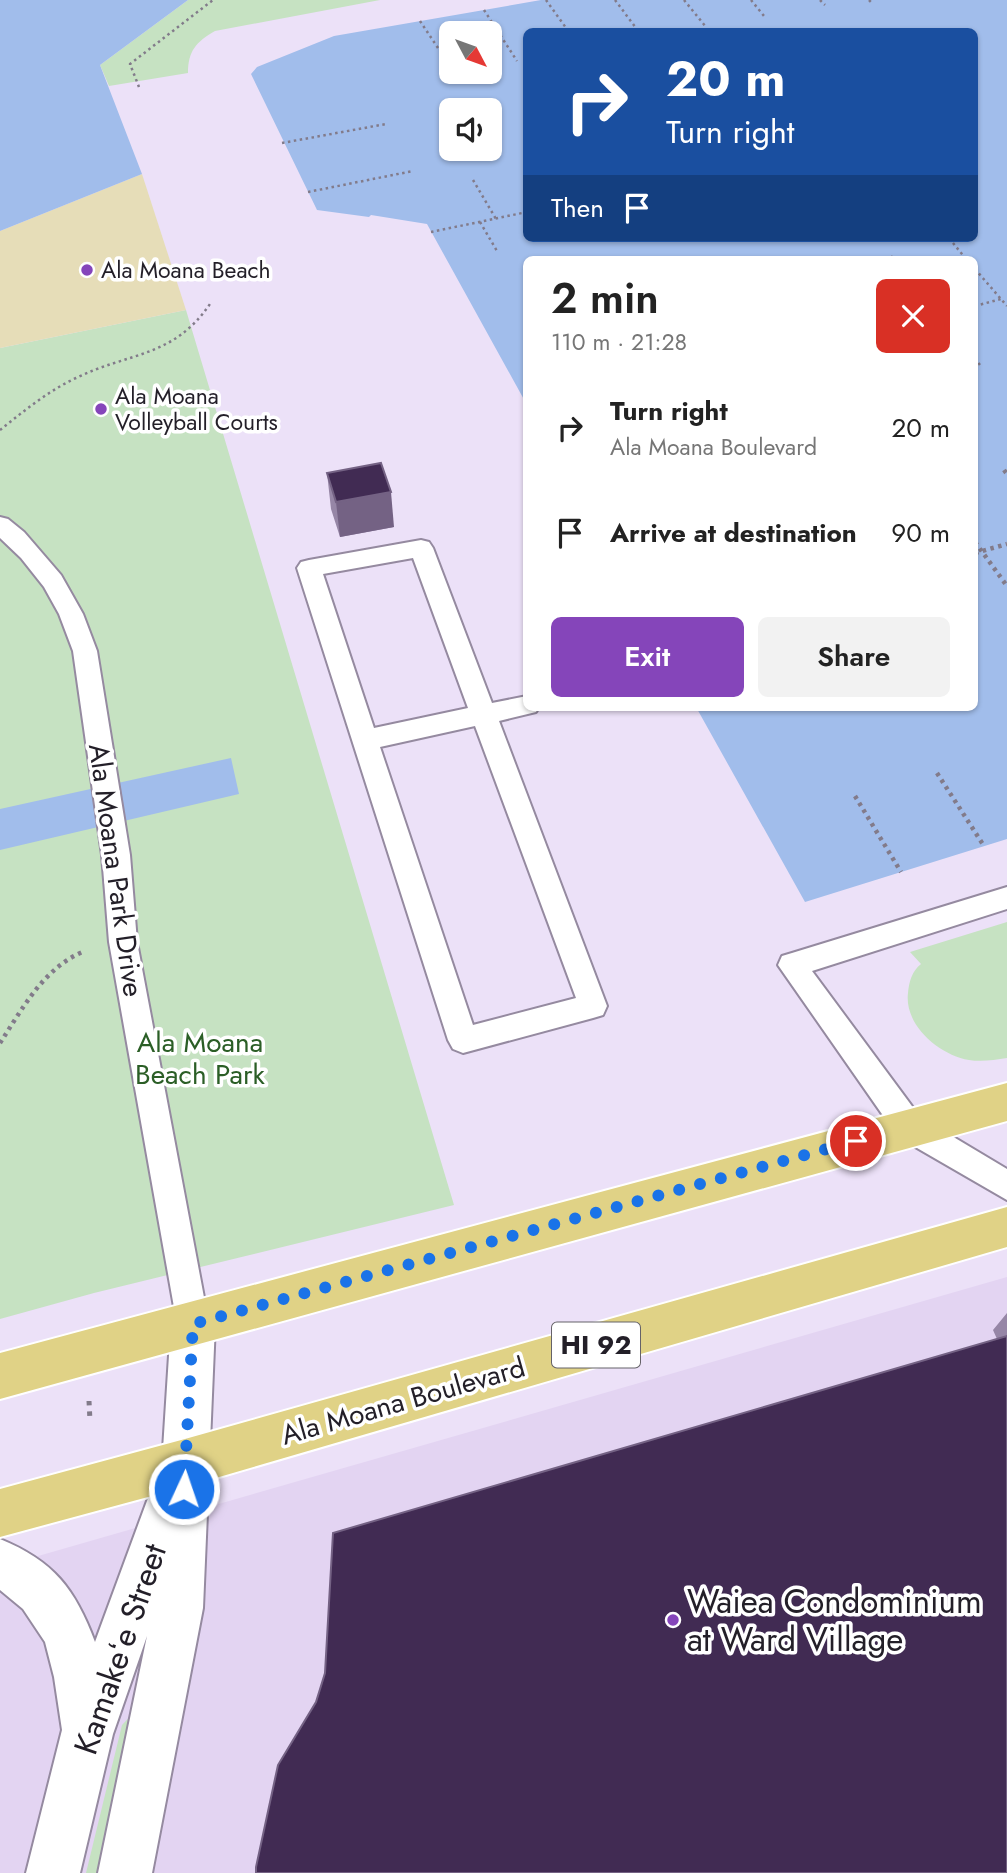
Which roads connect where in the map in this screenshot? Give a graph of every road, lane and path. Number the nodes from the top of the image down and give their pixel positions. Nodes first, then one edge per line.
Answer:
1 (213, 0) edge
2 (546, 0) edge
3 (615, 0) edge
4 (684, 0) edge
5 (751, 0) edge
6 (820, 0) edge
7 (825, 5) dead end
8 (484, 10) dead end
9 (764, 16) dead end
10 (421, 21) dead end
11 (706, 27) dead end
12 (566, 28) edge
13 (636, 28) edge
14 (439, 49) edge
15 (517, 61) dead end
16 (139, 87) dead end
17 (387, 124) dead end
18 (282, 143) dead end
19 (413, 172) dead end
20 (472, 180) dead end
21 (308, 192) dead end
22 (523, 214) edge
23 (496, 219) junction
24 (480, 222) junction
25 (431, 232) dead end
26 (953, 243) dead end
27 (497, 251) dead end
28 (964, 256) edge
29 (978, 272) edge
30 (1001, 299) junction
31 (210, 304) dead end
32 (978, 305) edge
33 (1007, 306) edge
34 (978, 362) edge
35 (980, 365) dead end
36 (0, 430) edge
37 (0, 525) edge
38 (1007, 544) edge
39 (978, 546) edge
40 (982, 551) junction
41 (978, 552) edge
42 (1007, 586) edge
43 (523, 706) edge
44 (482, 715) junction
45 (366, 740) junction
46 (937, 773) dead end
47 (855, 796) dead end
48 (984, 846) dead end
49 (901, 872) dead end
50 (1007, 898) edge
51 (123, 942) junction
52 (0, 1042) edge
53 (1007, 1102) edge
54 (909, 1127) junction
55 (1007, 1186) edge
56 (1007, 1227) edge
57 (193, 1324) junction
58 (0, 1376) edge
59 (88, 1393) dead end
60 (90, 1421) dead end
61 (185, 1463) junction
62 (0, 1513) edge
63 (0, 1563) edge
64 (87, 1734) junction
65 (53, 1873) edge
66 (125, 1873) edge

1 - 16 path
2 - 12 path
3 - 13 path
4 - 11 path
5 - 9 path
6 - 7 path
8 - 15 path
10 - 14 path
17 - 18 path
19 - 21 path
20 - 23 path
22 - 23 path
23 - 24 path
24 - 25 path
24 - 27 path
26 - 28 path
29 - 30 path
30 - 32 path
30 - 33 path
31 - 36 path
34 - 35 path
37 - 51 lane, Ala Moana Park Drive
38 - 40 path
39 - 40 path
40 - 41 path
40 - 42 path
43 - 44 lane
44 - 45 lane
44 - 45 lane
44 - 45 lane
46 - 48 path
47 - 49 path
50 - 54 lane
51 - 52 path
51 - 57 lane, Ala Moana Park Drive
53 - 54 main road
54 - 55 lane
54 - 57 main road
56 - 61 main road, Ala Moana Boulevard / HI 92
57 - 58 main road
57 - 61 street
59 - 60 path
61 - 62 main road, Ala Moana Boulevard / HI 92
61 - 64 street, Kamakeʻe Street
61 - 66 street, Kamakeʻe Street
63 - 64 street
64 - 65 street, Kamakeʻe Street

